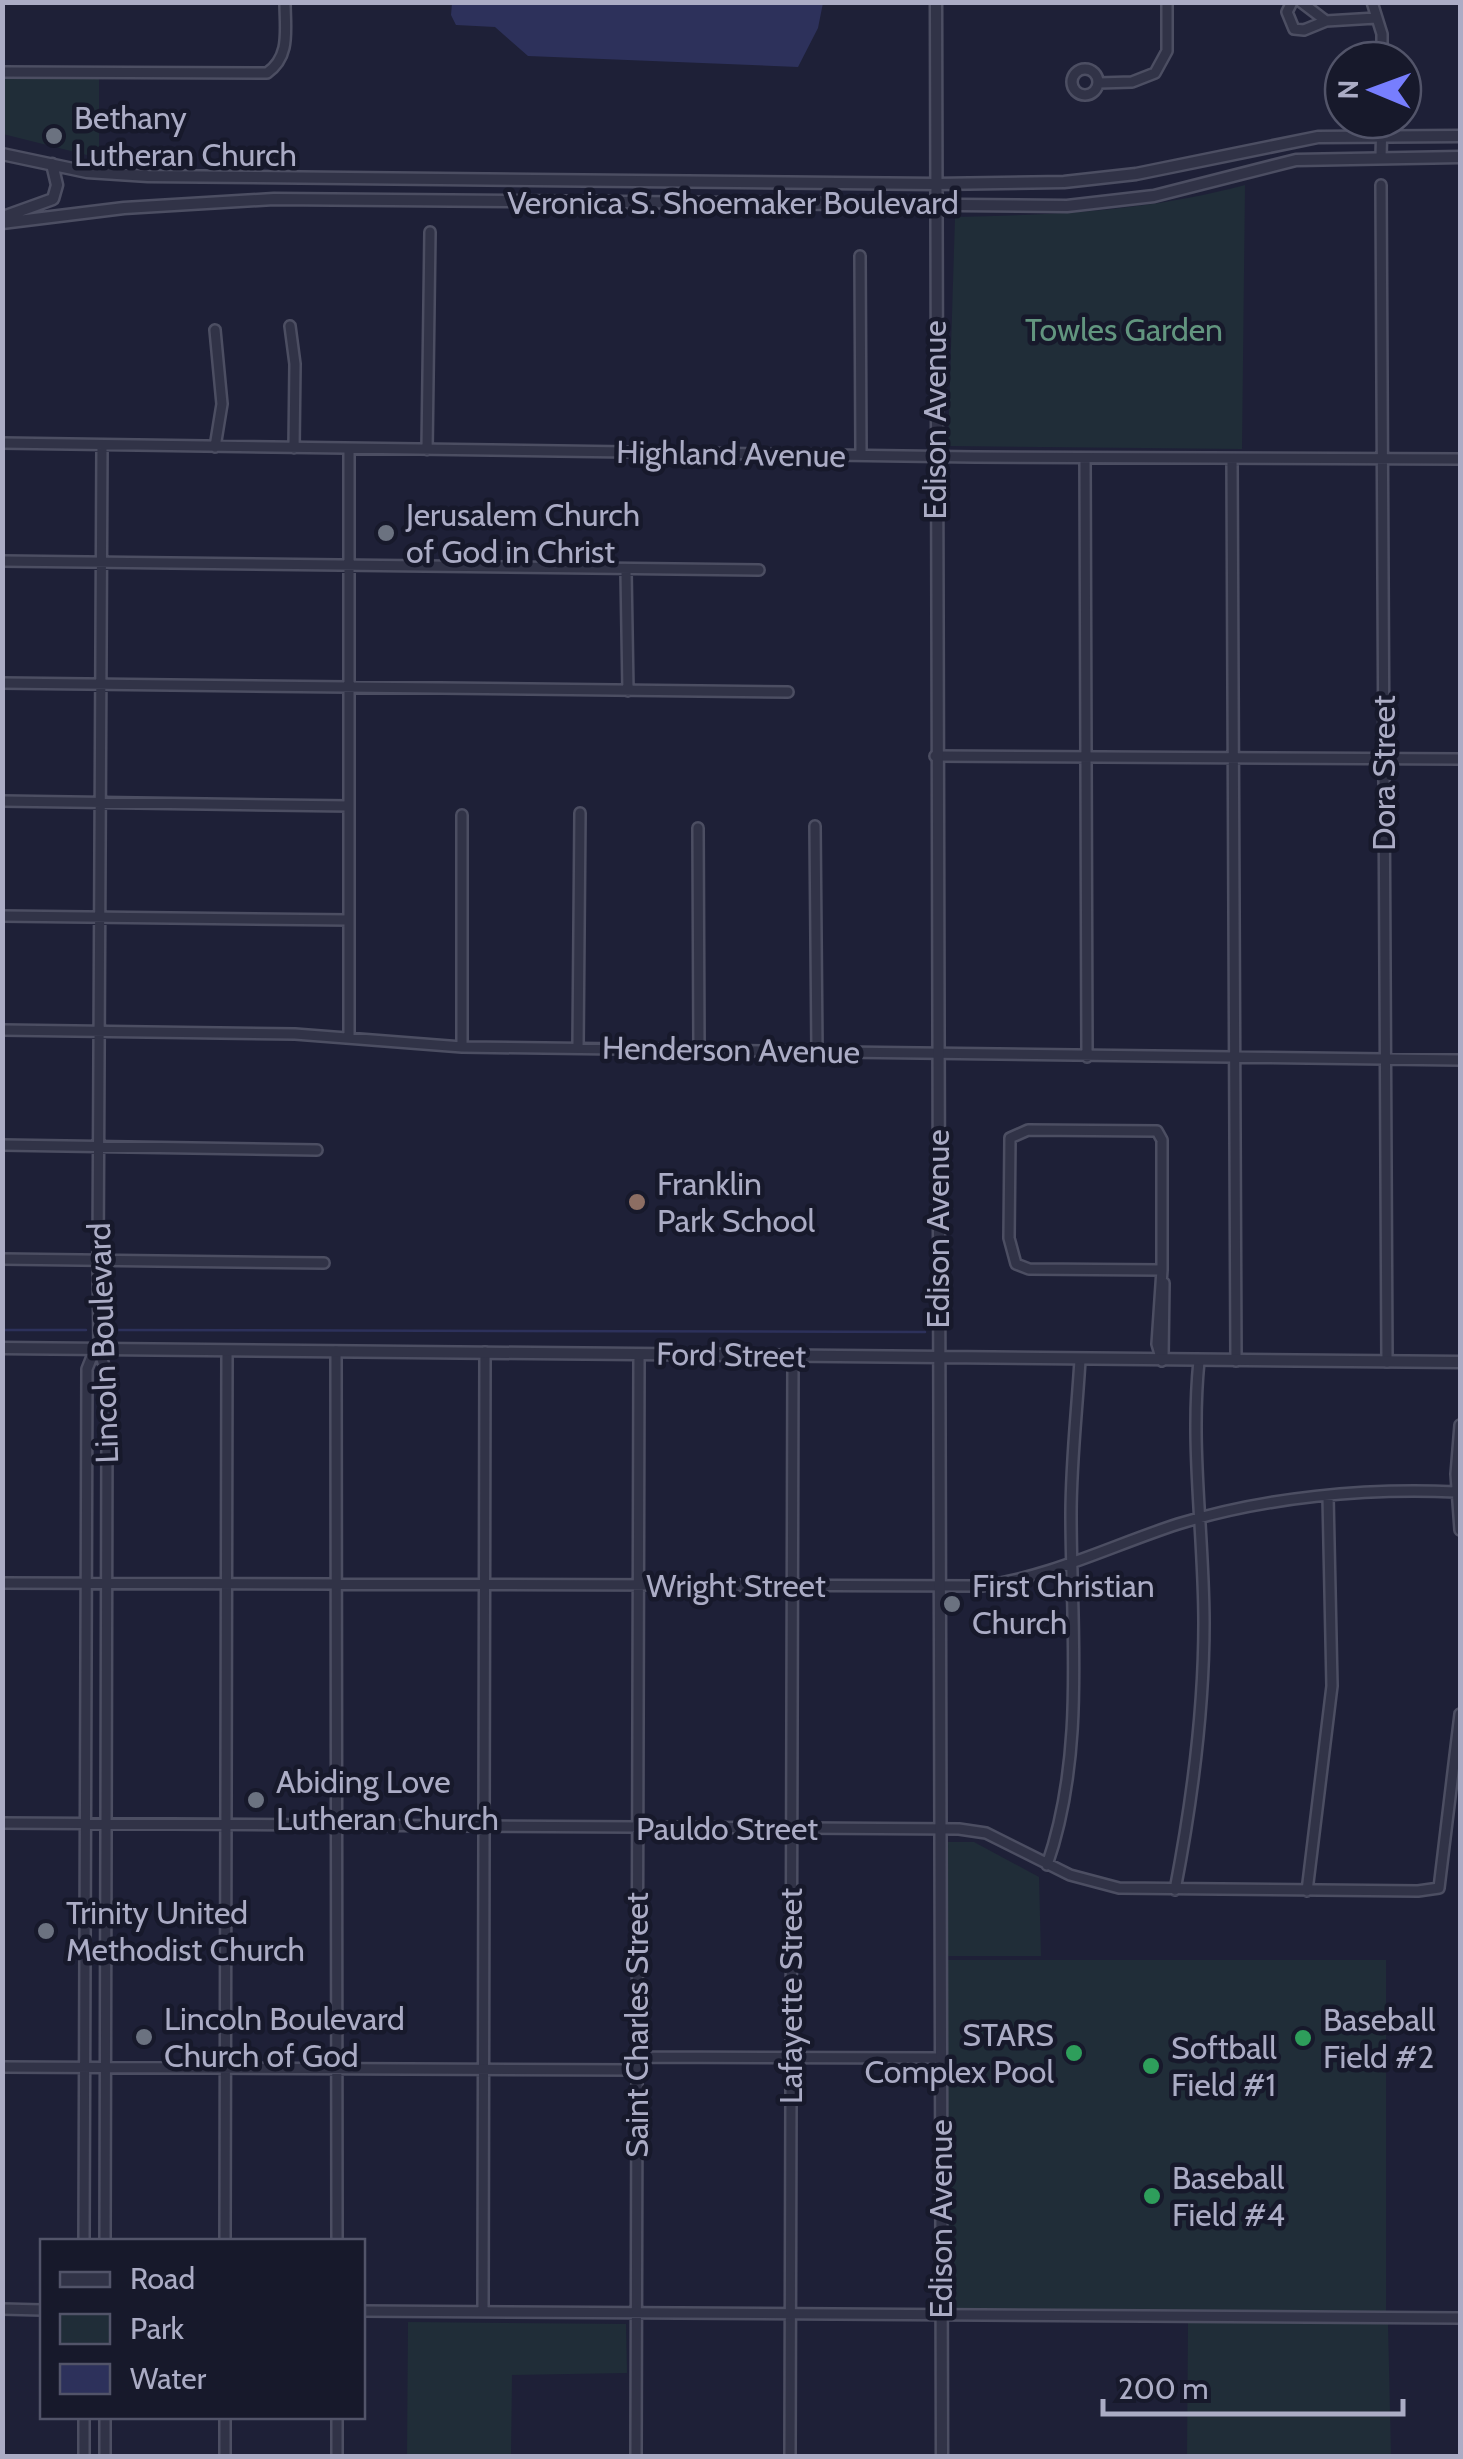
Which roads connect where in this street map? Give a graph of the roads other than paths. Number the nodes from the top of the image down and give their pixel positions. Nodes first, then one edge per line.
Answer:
1 (285, 2) edge
2 (936, 2) edge
3 (1167, 2) edge
4 (1292, 2) edge
5 (1300, 2) edge
6 (1372, 2) edge
7 (1376, 18) junction
8 (1326, 21) junction
9 (1382, 40) edge
10 (2, 72) edge
11 (1098, 83) dead end
12 (1423, 136) edge
13 (1460, 136) edge
14 (1323, 137) edge
15 (1382, 140) edge
16 (2, 154) edge
17 (1382, 157) junction
18 (1460, 157) edge
19 (52, 164) junction
20 (936, 184) junction
21 (1381, 184) dead end
22 (936, 204) junction
23 (2, 220) edge
24 (430, 232) dead end
25 (860, 256) dead end
26 (290, 326) dead end
27 (216, 330) dead end
28 (2, 443) edge
29 (102, 445) junction
30 (215, 447) junction
31 (294, 448) junction
32 (349, 449) junction
33 (428, 450) junction
34 (861, 456) junction
35 (934, 456) junction
36 (1085, 458) junction
37 (1232, 458) junction
38 (1384, 459) junction
39 (1460, 459) edge
40 (2, 562) edge
41 (103, 563) junction
42 (346, 566) junction
43 (759, 570) dead end
44 (626, 571) junction
45 (2, 683) edge
46 (102, 685) junction
47 (347, 688) junction
48 (628, 691) junction
49 (788, 692) dead end
50 (935, 756) junction
51 (1086, 756) junction
52 (1234, 758) junction
53 (1460, 758) edge
54 (1383, 759) junction
55 (2, 802) edge
56 (101, 803) junction
57 (349, 806) junction
58 (580, 813) dead end
59 (462, 815) dead end
60 (815, 826) dead end
61 (698, 828) dead end
62 (2, 916) edge
63 (101, 918) junction
64 (350, 920) junction
65 (2, 1030) edge
66 (101, 1031) junction
67 (349, 1038) junction
68 (462, 1047) junction
69 (578, 1048) junction
70 (700, 1050) junction
71 (817, 1051) junction
72 (938, 1055) junction
73 (1087, 1058) junction
74 (1234, 1058) junction
75 (1385, 1059) junction
76 (1460, 1060) edge
77 (2, 1145) edge
78 (100, 1146) junction
79 (317, 1150) dead end
80 (2, 1259) edge
81 (98, 1260) junction
82 (324, 1263) dead end
83 (1162, 1270) junction
84 (2, 1348) edge
85 (97, 1349) junction
86 (227, 1351) junction
87 (336, 1351) junction
88 (485, 1352) junction
89 (639, 1354) junction
90 (793, 1356) junction
91 (940, 1358) junction
92 (1080, 1360) junction
93 (1162, 1361) junction
94 (1199, 1361) junction
95 (1236, 1362) junction
96 (1387, 1362) junction
97 (1460, 1362) edge
98 (1460, 1425) edge
99 (1456, 1492) junction
100 (1328, 1496) junction
101 (1200, 1518) junction
102 (1460, 1530) edge
103 (1074, 1561) junction
104 (2, 1583) edge
105 (86, 1583) junction
106 (107, 1584) junction
107 (226, 1584) junction
108 (336, 1585) junction
109 (485, 1586) junction
110 (638, 1586) junction
111 (792, 1586) junction
112 (940, 1586) junction
113 (1460, 1714) edge
114 (2, 1823) edge
115 (86, 1824) junction
116 (106, 1824) junction
117 (225, 1826) junction
118 (338, 1826) junction
119 (486, 1828) junction
120 (638, 1829) junction
121 (792, 1830) junction
122 (940, 1830) junction
123 (1046, 1864) junction
124 (1176, 1890) junction
125 (1308, 1891) junction
126 (637, 2058) junction
127 (791, 2058) junction
128 (941, 2058) junction
129 (2, 2066) edge
130 (84, 2067) junction
131 (106, 2068) junction
132 (225, 2068) junction
133 (337, 2068) junction
134 (484, 2069) junction
135 (637, 2070) junction
136 (84, 2239) edge
137 (105, 2239) edge
138 (226, 2239) edge
139 (337, 2239) edge
140 (2, 2309) edge
141 (40, 2310) edge
142 (365, 2311) edge
143 (483, 2312) junction
144 (637, 2312) junction
145 (791, 2312) junction
146 (942, 2315) junction
147 (1460, 2318) edge
148 (84, 2419) edge
149 (105, 2419) edge
150 (225, 2419) edge
151 (337, 2419) edge
152 (84, 2456) edge
153 (105, 2456) edge
154 (225, 2456) edge
155 (337, 2456) edge
156 (636, 2456) edge
157 (790, 2456) edge
158 (942, 2456) edge

1 - 10 street
2 - 20 street, Edison Avenue
3 - 11 street
4 - 8 street
5 - 8 street
6 - 7 street
7 - 8 street
7 - 9 street
12 - 13 street, Veronica S. Shoemaker Boulevard
14 - 20 street, Veronica S. Shoemaker Boulevard
15 - 17 street
16 - 19 street, Veronica S. Shoemaker Boulevard
17 - 18 street, Veronica S. Shoemaker Boulevard
17 - 22 street, Veronica S. Shoemaker Boulevard
19 - 20 street, Veronica S. Shoemaker Boulevard
19 - 23 street
20 - 22 street, Edison Avenue
21 - 38 street, Dora Street
22 - 23 street, Veronica S. Shoemaker Boulevard
22 - 35 street, Edison Avenue
24 - 33 street
25 - 34 street
26 - 31 street
27 - 30 street
28 - 29 street, Highland Avenue
29 - 30 street, Highland Avenue
29 - 41 street, Lincoln Boulevard
30 - 31 street, Highland Avenue
31 - 32 street, Highland Avenue
32 - 33 street, Highland Avenue
32 - 42 street
33 - 34 street, Highland Avenue
34 - 35 street, Highland Avenue
35 - 36 street, Highland Avenue
35 - 50 street, Edison Avenue
36 - 37 street, Highland Avenue
36 - 51 street
37 - 38 street, Highland Avenue
37 - 52 street
38 - 39 street, Highland Avenue
38 - 54 street, Dora Street
40 - 41 street
41 - 42 street
41 - 46 street, Lincoln Boulevard
42 - 44 street
42 - 47 street
43 - 44 street
44 - 48 street
45 - 46 street
46 - 47 street
46 - 56 street, Lincoln Boulevard
47 - 48 street
47 - 57 street
48 - 49 street
50 - 51 street
50 - 72 street, Edison Avenue
51 - 52 street
51 - 73 street
52 - 54 street
52 - 74 street
53 - 54 street
54 - 75 street, Dora Street
55 - 56 street
56 - 57 street
56 - 63 street, Lincoln Boulevard
57 - 64 street
58 - 69 street
59 - 68 street
60 - 71 street
61 - 70 street
62 - 63 street
63 - 64 street
63 - 66 street, Lincoln Boulevard
64 - 67 street
65 - 66 street, Henderson Avenue
66 - 67 street, Henderson Avenue
66 - 78 street, Lincoln Boulevard
67 - 68 street, Henderson Avenue
68 - 69 street, Henderson Avenue
69 - 70 street, Henderson Avenue
70 - 71 street, Henderson Avenue
71 - 72 street, Henderson Avenue
72 - 73 street, Henderson Avenue
72 - 91 street, Edison Avenue
73 - 74 street, Henderson Avenue
74 - 75 street, Henderson Avenue
74 - 95 street
75 - 76 street, Henderson Avenue
75 - 96 street, Dora Street
77 - 78 street
78 - 79 street
78 - 81 street, Lincoln Boulevard
80 - 81 street
81 - 82 street
81 - 85 street, Lincoln Boulevard
83 - 83 street
83 - 93 street
84 - 85 street, Ford Street
85 - 86 street, Ford Street
85 - 105 street, Lincoln Boulevard
85 - 106 street, Lincoln Boulevard
86 - 87 street, Ford Street
86 - 107 street
87 - 88 street, Ford Street
87 - 108 street
88 - 89 street, Ford Street
88 - 109 street
89 - 90 street, Ford Street
89 - 110 street, Saint Charles Street
90 - 91 street, Ford Street
90 - 111 street, Lafayette Street
91 - 92 street, Ford Street
91 - 112 street, Edison Avenue
92 - 93 street, Ford Street
92 - 103 street
93 - 94 street, Ford Street
94 - 95 street, Ford Street
94 - 101 street
95 - 96 street, Ford Street
96 - 97 street, Ford Street
98 - 99 street
99 - 100 street, Wright Street
99 - 102 street
100 - 101 street, Wright Street
100 - 125 street
101 - 103 street, Wright Street
101 - 124 street
103 - 112 street, Wright Street
103 - 123 street
104 - 105 street, Wright Street
105 - 106 street, Wright Street
105 - 115 street, Lincoln Boulevard
106 - 107 street, Wright Street
106 - 116 street, Lincoln Boulevard
107 - 108 street, Wright Street
107 - 117 street
108 - 109 street, Wright Street
108 - 118 street
109 - 110 street, Wright Street
109 - 119 street
110 - 111 street, Wright Street
110 - 120 street, Saint Charles Street
111 - 112 street, Wright Street
111 - 121 street, Lafayette Street
112 - 122 street, Edison Avenue
113 - 125 street, Pauldo Street
114 - 115 street, Pauldo Street
115 - 116 street, Pauldo Street
115 - 130 street, Lincoln Boulevard
116 - 117 street, Pauldo Street
116 - 131 street, Lincoln Boulevard
117 - 118 street, Pauldo Street
117 - 132 street
118 - 119 street, Pauldo Street
118 - 133 street
119 - 120 street, Pauldo Street
119 - 134 street
120 - 121 street, Pauldo Street
120 - 126 street, Saint Charles Street
121 - 122 street, Pauldo Street
121 - 127 street, Lafayette Street
122 - 123 street, Pauldo Street
122 - 128 street, Edison Avenue
123 - 124 street, Pauldo Street
124 - 125 street, Pauldo Street
126 - 127 street
126 - 135 street, Saint Charles Street
127 - 128 street
127 - 145 street, Lafayette Street
128 - 146 street, Edison Avenue
129 - 130 street
130 - 131 street
130 - 136 street, Lincoln Boulevard
131 - 132 street
131 - 137 street, Lincoln Boulevard
132 - 133 street
132 - 138 street
133 - 134 street
133 - 139 street
134 - 135 street
134 - 143 street
135 - 144 street, Saint Charles Street
140 - 141 street
142 - 143 street
143 - 144 street
144 - 145 street
144 - 156 street, Saint Charles Street
145 - 146 street
145 - 157 street, Lafayette Street
146 - 147 street
146 - 158 street, Edison Avenue
148 - 152 street
149 - 153 street
150 - 154 street
151 - 155 street

